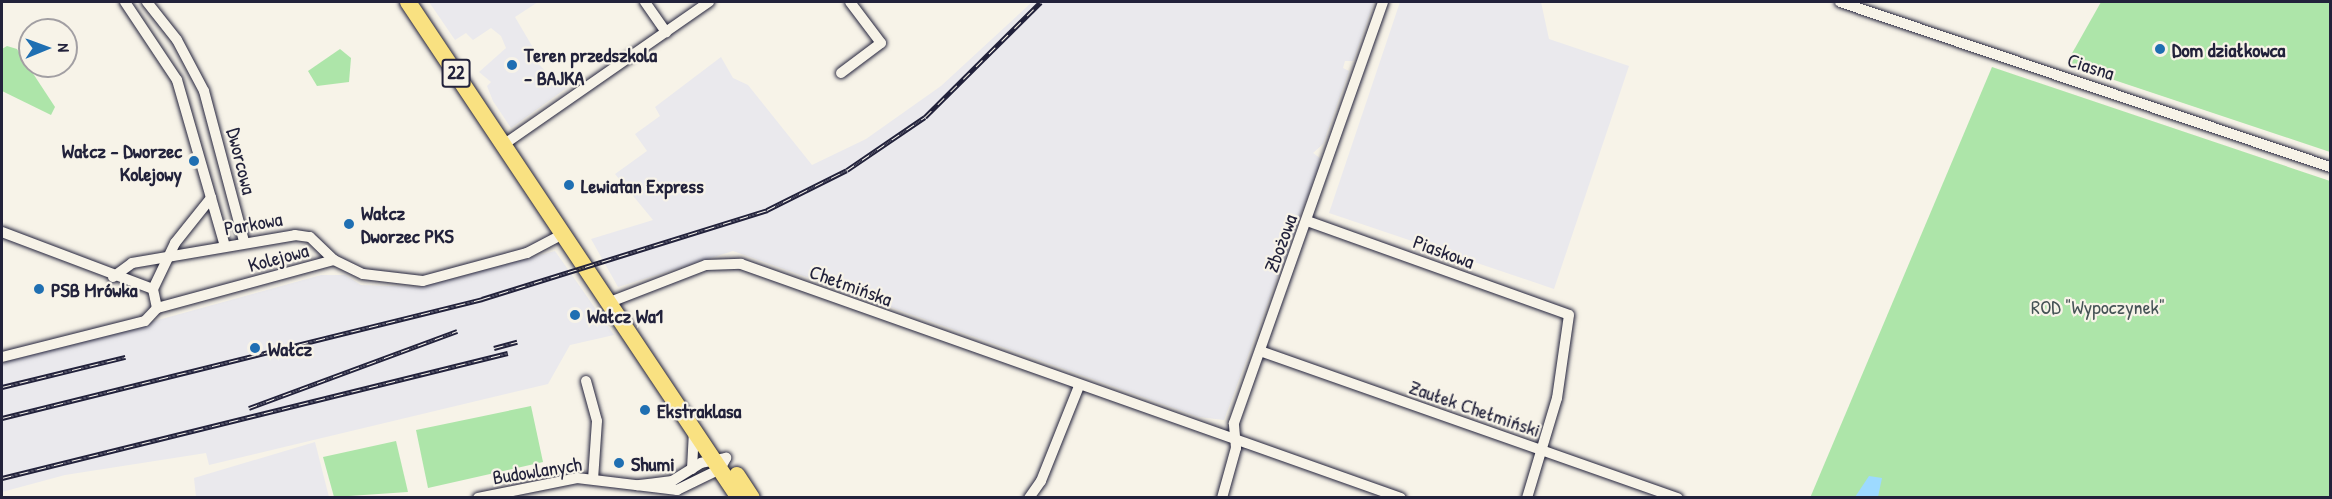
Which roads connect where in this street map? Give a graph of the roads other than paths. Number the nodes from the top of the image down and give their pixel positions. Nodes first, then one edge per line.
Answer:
1 (125, 2) edge
2 (147, 2) edge
3 (408, 2) edge
4 (645, 2) edge
5 (709, 2) edge
6 (850, 2) edge
7 (1383, 2) edge
8 (1840, 2) edge
9 (666, 32) junction
10 (841, 73) dead end
11 (204, 91) junction
12 (184, 98) junction
13 (503, 145) junction
14 (2331, 167) edge
15 (211, 198) junction
16 (1307, 221) junction
17 (2, 232) edge
18 (563, 234) junction
19 (244, 241) junction
20 (225, 246) junction
21 (169, 259) junction
22 (334, 260) junction
23 (113, 278) junction
24 (153, 288) junction
25 (610, 302) junction
26 (158, 308) junction
27 (621, 318) junction
28 (1260, 351) junction
29 (2, 357) edge
30 (586, 381) dead end
31 (1079, 386) junction
32 (693, 428) junction
33 (1234, 438) junction
34 (1543, 452) junction
35 (720, 462) junction
36 (692, 469) junction
37 (593, 479) junction
38 (637, 485) junction
39 (478, 498) edge
40 (739, 498) edge
41 (752, 498) edge
42 (1029, 498) edge
43 (1222, 498) edge
44 (1401, 498) edge
45 (1527, 498) edge
46 (1678, 498) edge

1 - 12 street, Dworcowa
2 - 11 street, Dworcowa
3 - 13 main road, 22
4 - 9 street
5 - 9 street
6 - 10 street
7 - 16 street, Zbożowa
8 - 14 street, Ciasna
9 - 13 street
11 - 12 street
11 - 19 street, Dworcowa
12 - 15 street, Dworcowa
13 - 18 main road, 22
15 - 20 street, Dworcowa
15 - 21 street, Parkowa
16 - 28 street, Zbożowa
16 - 34 street, Piaskowa
17 - 23 street
18 - 22 street, Kolejowa
18 - 25 main road, 22
19 - 20 street, Parkowa
19 - 22 street, Parkowa
20 - 21 street, Parkowa
21 - 23 street, Parkowa
21 - 24 street, Parkowa
22 - 26 street, Kolejowa
23 - 24 street
24 - 26 street
25 - 27 main road, 22
25 - 31 street, Chełmińska
26 - 29 street, Kolejowa
27 - 32 main road, 22
27 - 35 main road, 22
28 - 33 street, Zbożowa
28 - 34 street, Zaułek Chełmiński
30 - 37 street
31 - 33 street, Chełmińska
31 - 42 street
32 - 35 main road, 22
32 - 36 street
33 - 43 street, Zbożowa
33 - 44 street
34 - 45 street
34 - 46 street, Zaułek Chełmiński
35 - 36 street, Budowlanych
35 - 38 street, Budowlanych
35 - 40 main road, 22
35 - 41 main road, 22
36 - 38 street, Budowlanych
37 - 38 street, Budowlanych
37 - 39 street, Budowlanych

